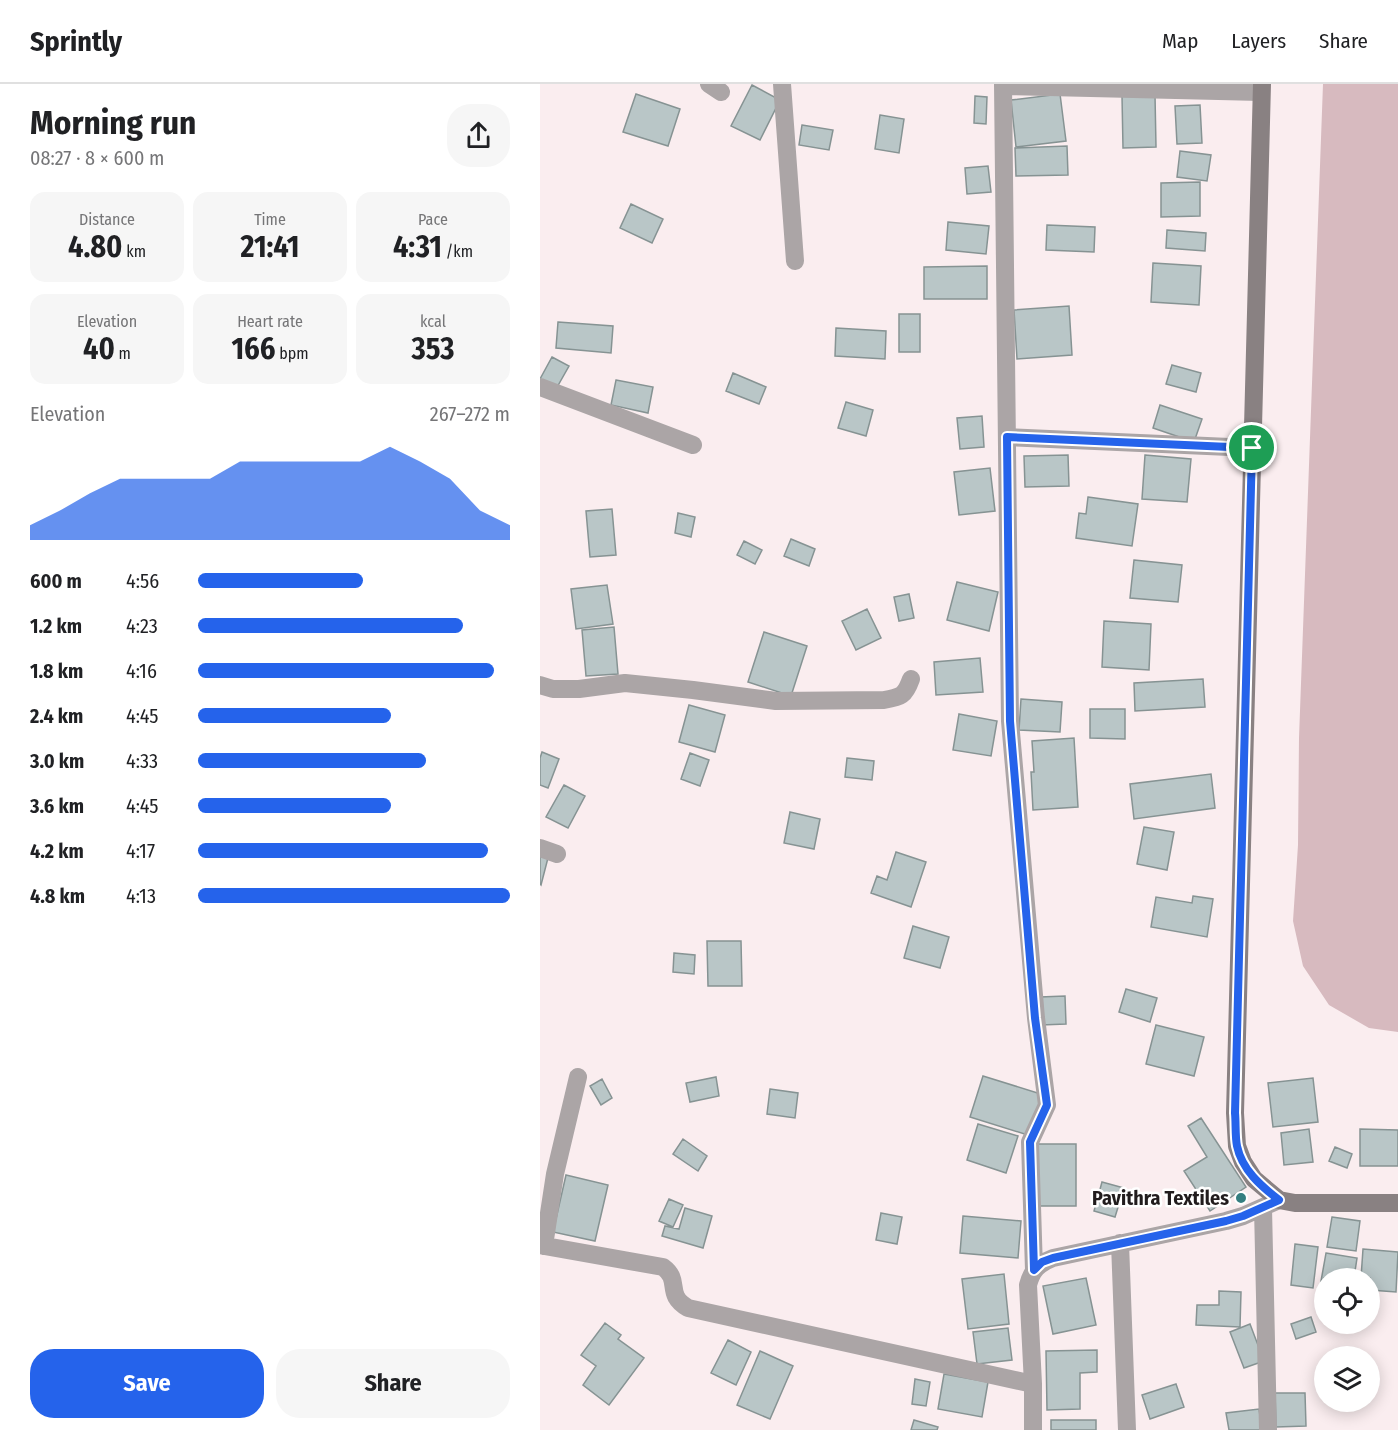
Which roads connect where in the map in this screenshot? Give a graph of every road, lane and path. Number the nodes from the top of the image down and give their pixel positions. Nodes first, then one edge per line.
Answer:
1 (782, 84) edge
2 (1003, 85) edge
3 (1261, 88) edge
4 (795, 261) dead end
5 (540, 387) edge
6 (1007, 437) junction
7 (693, 446) dead end
8 (1252, 448) junction
9 (911, 679) dead end
10 (540, 685) edge
11 (578, 1077) dead end
12 (1398, 1203) edge
13 (1271, 1204) junction
14 (1120, 1243) junction
15 (542, 1246) edge
16 (1034, 1270) junction
17 (1033, 1384) junction
18 (1033, 1430) edge
19 (1126, 1430) edge
20 (1268, 1430) edge

1 - 4 street
2 - 3 street
2 - 6 street
3 - 8 main road
5 - 7 street
6 - 8 street
6 - 16 street
8 - 13 main road
9 - 10 street
11 - 15 street
12 - 13 main road
13 - 14 street
13 - 20 street
14 - 16 street
14 - 19 street
15 - 17 street
16 - 17 street
17 - 18 street

